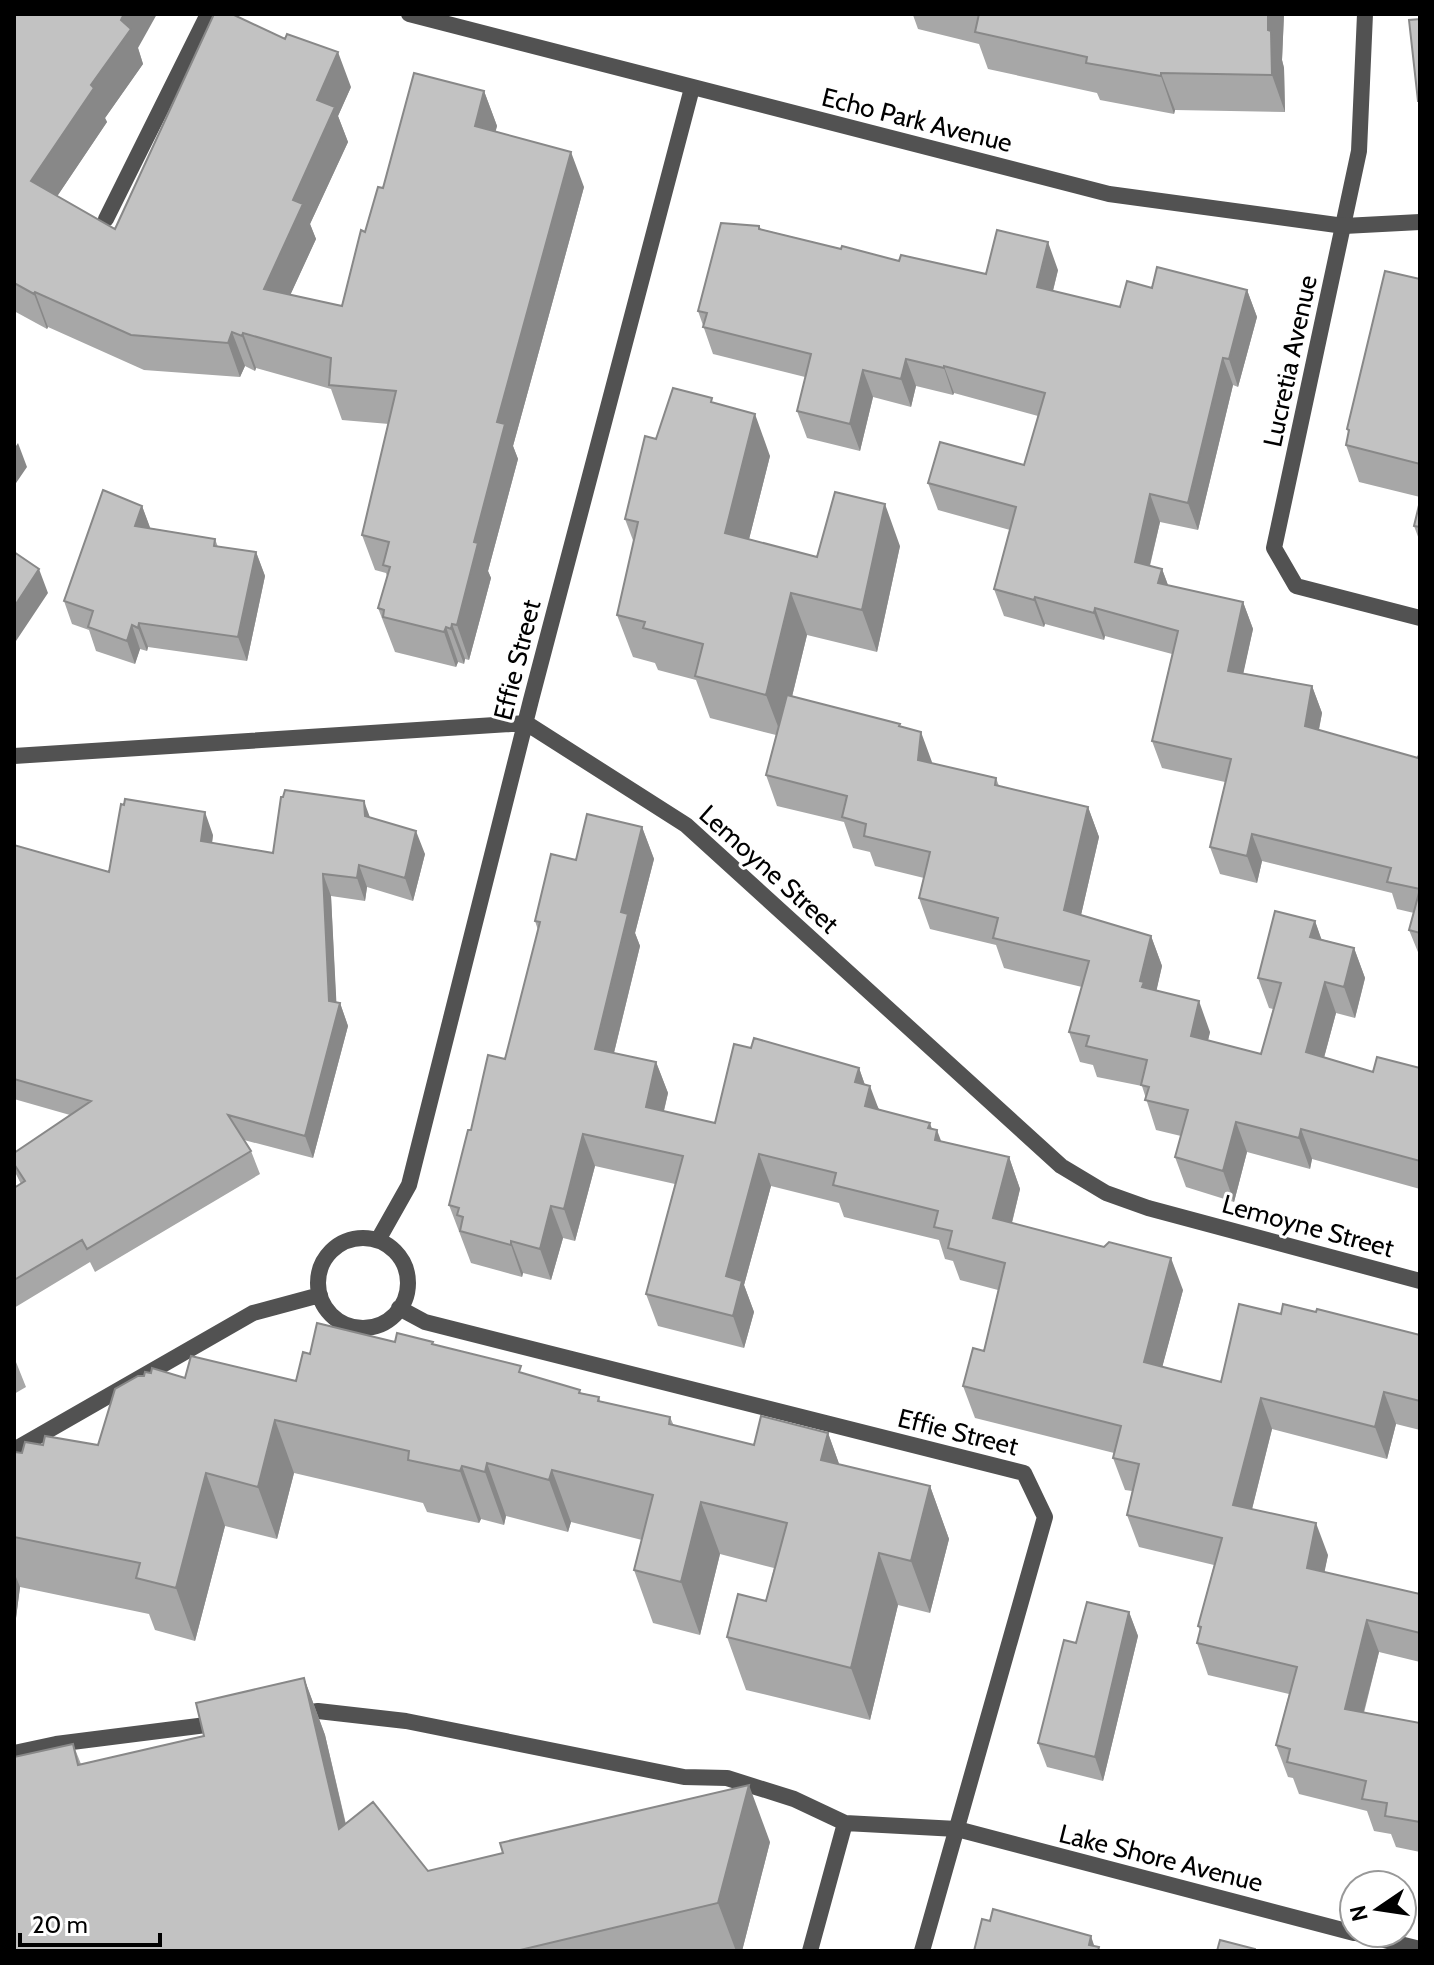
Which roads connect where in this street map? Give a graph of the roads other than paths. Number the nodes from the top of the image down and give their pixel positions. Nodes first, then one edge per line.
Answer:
1 (208, 14) edge
2 (409, 14) edge
3 (1365, 14) edge
4 (692, 88) junction
5 (106, 219) dead end
6 (1420, 222) edge
7 (1344, 226) junction
8 (1420, 618) edge
9 (526, 723) junction
10 (14, 756) edge
11 (378, 1240) junction
12 (1420, 1281) edge
13 (320, 1295) junction
14 (399, 1308) junction
15 (14, 1450) edge
16 (287, 1715) edge
17 (241, 1721) edge
18 (14, 1753) edge
19 (845, 1823) junction
20 (957, 1829) junction
21 (1338, 1929) edge
22 (810, 1951) edge
23 (922, 1951) edge

1 - 5 street
2 - 4 street, Echo Park Avenue
3 - 7 street, Lucretia Avenue
4 - 7 street, Echo Park Avenue
4 - 9 street, Effie Street
6 - 7 street, Echo Park Avenue
7 - 8 street, Lucretia Avenue
9 - 10 street
9 - 11 street, Effie Street
9 - 12 street, Lemoyne Street
11 - 13 street
11 - 14 street
13 - 14 street
13 - 15 street
14 - 20 street, Effie Street
16 - 19 street
17 - 18 street
19 - 20 street, Lake Shore Avenue
19 - 22 street
20 - 21 street, Lake Shore Avenue
20 - 23 street, Effie Street

